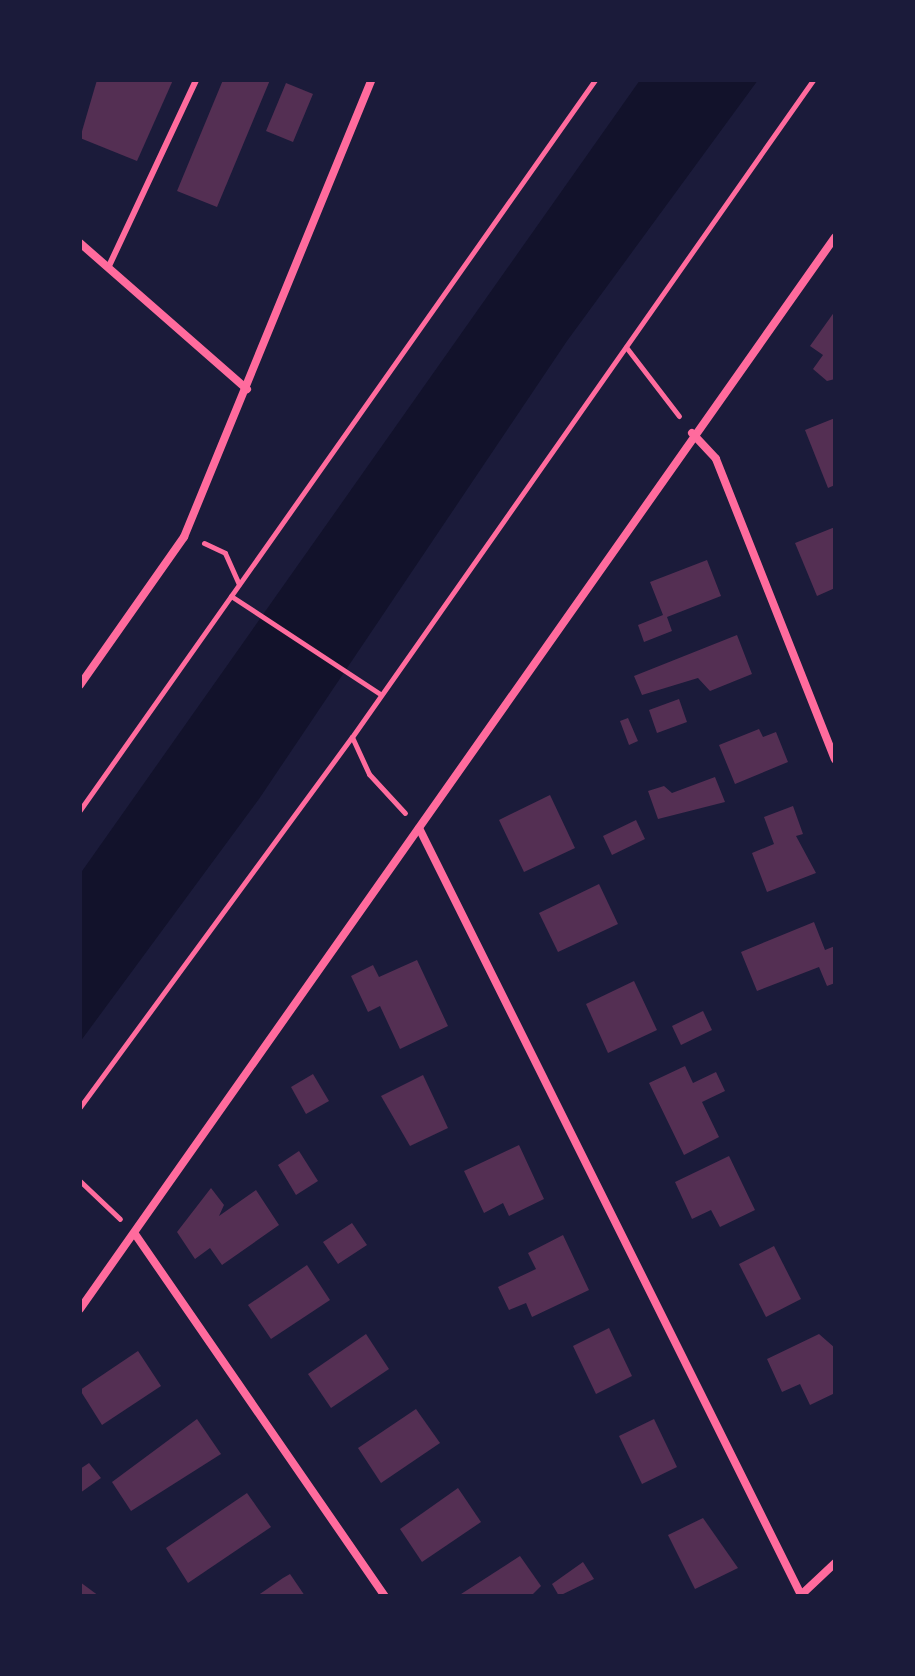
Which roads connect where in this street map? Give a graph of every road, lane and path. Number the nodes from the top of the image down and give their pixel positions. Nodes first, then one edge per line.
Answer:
1 (196, 80) edge
2 (371, 80) edge
3 (595, 80) edge
4 (813, 80) edge
5 (835, 237) edge
6 (80, 243) edge
7 (109, 266) junction
8 (626, 347) junction
9 (247, 389) junction
10 (692, 433) junction
11 (184, 537) junction
12 (239, 584) junction
13 (231, 596) junction
14 (80, 685) edge
15 (380, 694) junction
16 (352, 737) junction
17 (835, 759) edge
18 (80, 810) edge
19 (419, 828) junction
20 (80, 1107) edge
21 (80, 1181) edge
22 (135, 1234) junction
23 (80, 1309) edge
24 (835, 1563) edge
25 (800, 1595) edge
26 (385, 1596) edge

1 - 7 lane
2 - 9 street
3 - 12 path
4 - 8 path
5 - 10 street
6 - 7 street
7 - 9 street
8 - 10 path
8 - 15 path
9 - 11 street
10 - 17 street
10 - 19 street
11 - 12 path
11 - 14 street
12 - 13 path
13 - 15 path
13 - 18 path
15 - 16 path
16 - 19 path
16 - 20 path
19 - 22 street
19 - 25 street
21 - 22 path
22 - 23 street
22 - 26 street
24 - 25 street

